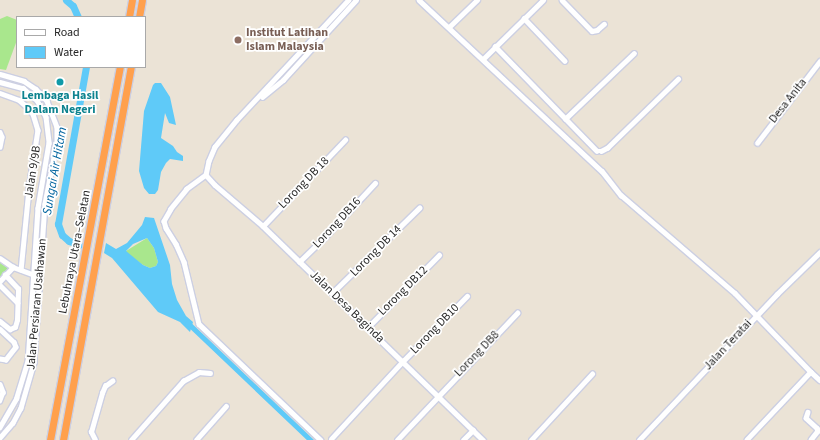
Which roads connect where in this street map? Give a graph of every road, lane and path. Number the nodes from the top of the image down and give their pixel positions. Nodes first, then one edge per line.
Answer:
1 (132, 0) edge
2 (142, 0) edge
3 (349, 0) edge
4 (356, 0) edge
5 (419, 0) edge
6 (477, 0) edge
7 (542, 0) edge
8 (562, 0) edge
9 (129, 16) edge
10 (139, 16) edge
11 (524, 18) junction
12 (604, 24) dead end
13 (448, 27) junction
14 (495, 46) junction
15 (634, 53) dead end
16 (483, 58) junction
17 (565, 60) dead end
18 (820, 61) edge
19 (120, 68) edge
20 (131, 68) edge
21 (0, 74) edge
22 (678, 79) dead end
23 (0, 82) edge
24 (0, 93) edge
25 (247, 110) junction
26 (565, 119) junction
27 (0, 132) edge
28 (346, 140) dead end
29 (757, 143) dead end
30 (0, 147) edge
31 (207, 177) junction
32 (375, 184) dead end
33 (419, 208) dead end
34 (263, 226) junction
35 (820, 252) edge
36 (439, 255) dead end
37 (0, 258) edge
38 (299, 262) junction
39 (12, 267) junction
40 (21, 270) junction
41 (32, 274) junction
42 (5, 275) junction
43 (40, 277) junction
44 (0, 281) edge
45 (0, 285) edge
46 (332, 294) junction
47 (467, 296) dead end
48 (18, 303) junction
49 (517, 312) dead end
50 (756, 316) junction
51 (0, 321) edge
52 (368, 327) junction
53 (0, 328) edge
54 (0, 359) edge
55 (403, 361) junction
56 (811, 372) junction
57 (210, 373) dead end
58 (592, 374) dead end
59 (820, 380) edge
60 (112, 381) dead end
61 (0, 384) edge
62 (438, 395) junction
63 (0, 400) edge
64 (226, 406) dead end
65 (808, 412) dead end
66 (0, 427) edge
67 (472, 430) junction
68 (0, 438) edge
69 (331, 439) edge
70 (50, 440) edge
71 (63, 440) edge
72 (95, 440) edge
73 (131, 440) edge
74 (196, 440) edge
75 (321, 440) edge
76 (397, 440) edge
77 (463, 440) edge
78 (483, 440) edge
79 (531, 440) edge
80 (639, 440) edge
81 (747, 440) edge
82 (811, 440) edge

1 - 9 highway
2 - 10 highway
3 - 25 street
4 - 25 street
5 - 13 street
6 - 13 street
7 - 11 street
8 - 12 street
11 - 14 street
11 - 17 street
13 - 16 street
14 - 16 street
14 - 26 street
15 - 26 street
16 - 50 street
18 - 29 street, Desa Anita
19 - 70 highway, Lebuhraya Utara–Selatan
20 - 71 highway, Lebuhraya Utara–Selatan
21 - 43 street, Jalan Persiaran Usahawan
22 - 26 street
23 - 41 street, Jalan Persiaran Usahawan
24 - 40 street, Jalan 9/9B
25 - 31 street
27 - 30 street
28 - 34 street, Lorong DB 18
31 - 34 street, Jalan Desa Baginda
31 - 75 street
32 - 38 street, Lorong DB16
33 - 46 street, Lorong DB 14
34 - 38 street, Jalan Desa Baginda
35 - 50 street, Jalan Teratai
36 - 52 street, Lorong DB12
37 - 39 street
38 - 46 street, Jalan Desa Baginda
39 - 40 street
39 - 42 street
40 - 41 street
41 - 43 street
41 - 66 street, Jalan Persiaran Usahawan
42 - 44 street
42 - 48 street
43 - 68 street, Jalan Persiaran Usahawan
45 - 48 street
46 - 52 street, Jalan Desa Baginda
47 - 55 street, Lorong DB10
48 - 51 street
49 - 62 street, Lorong DB8
50 - 56 street
50 - 80 street, Jalan Teratai
52 - 55 street, Jalan Desa Baginda
53 - 54 street
55 - 62 street, Jalan Desa Baginda
55 - 69 street, Lorong DB10
56 - 59 street
56 - 81 street
57 - 73 street
58 - 79 street
60 - 72 street
61 - 63 street
62 - 67 street, Jalan Desa Baginda
62 - 76 street, Lorong DB8
64 - 74 street
65 - 82 street
67 - 77 street
67 - 78 street, Jalan Desa Baginda

